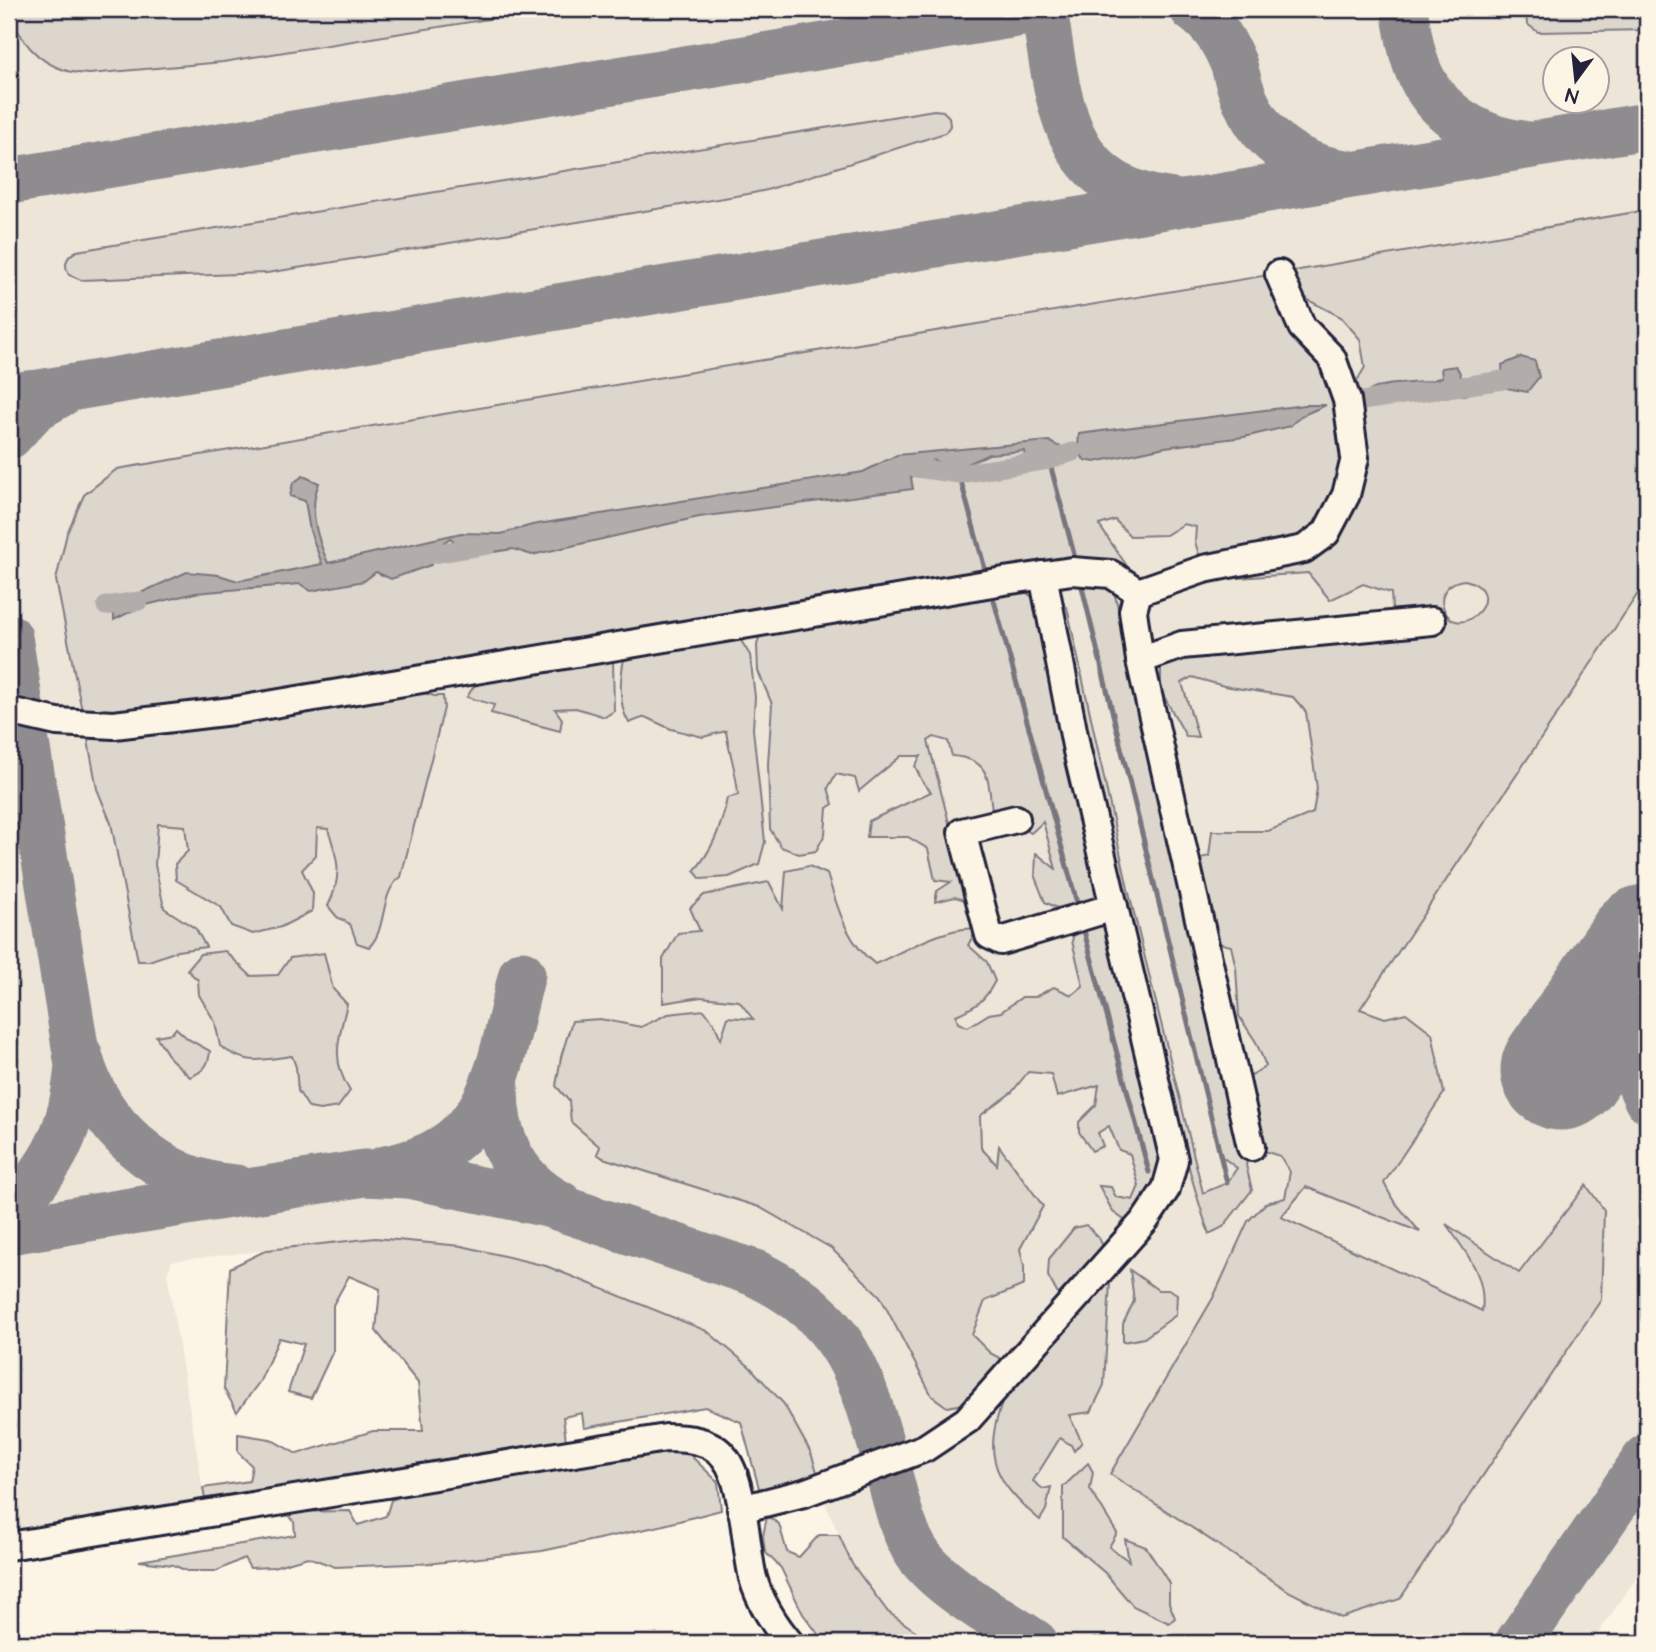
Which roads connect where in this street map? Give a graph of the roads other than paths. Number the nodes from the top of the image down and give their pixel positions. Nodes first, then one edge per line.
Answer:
1 (1279, 274) dead end
2 (1043, 575) junction
3 (1138, 592) junction
4 (1432, 621) dead end
5 (1140, 660) junction
6 (9, 711) edge
7 (1016, 819) dead end
8 (1114, 907) junction
9 (1251, 1147) dead end
10 (741, 1509) junction
11 (9, 1546) edge
12 (790, 1643) edge

1 - 3 lane
2 - 3 lane
2 - 6 lane
2 - 8 lane
3 - 5 lane
4 - 5 lane
5 - 9 lane
7 - 8 lane
8 - 10 lane
10 - 11 lane
10 - 12 lane

